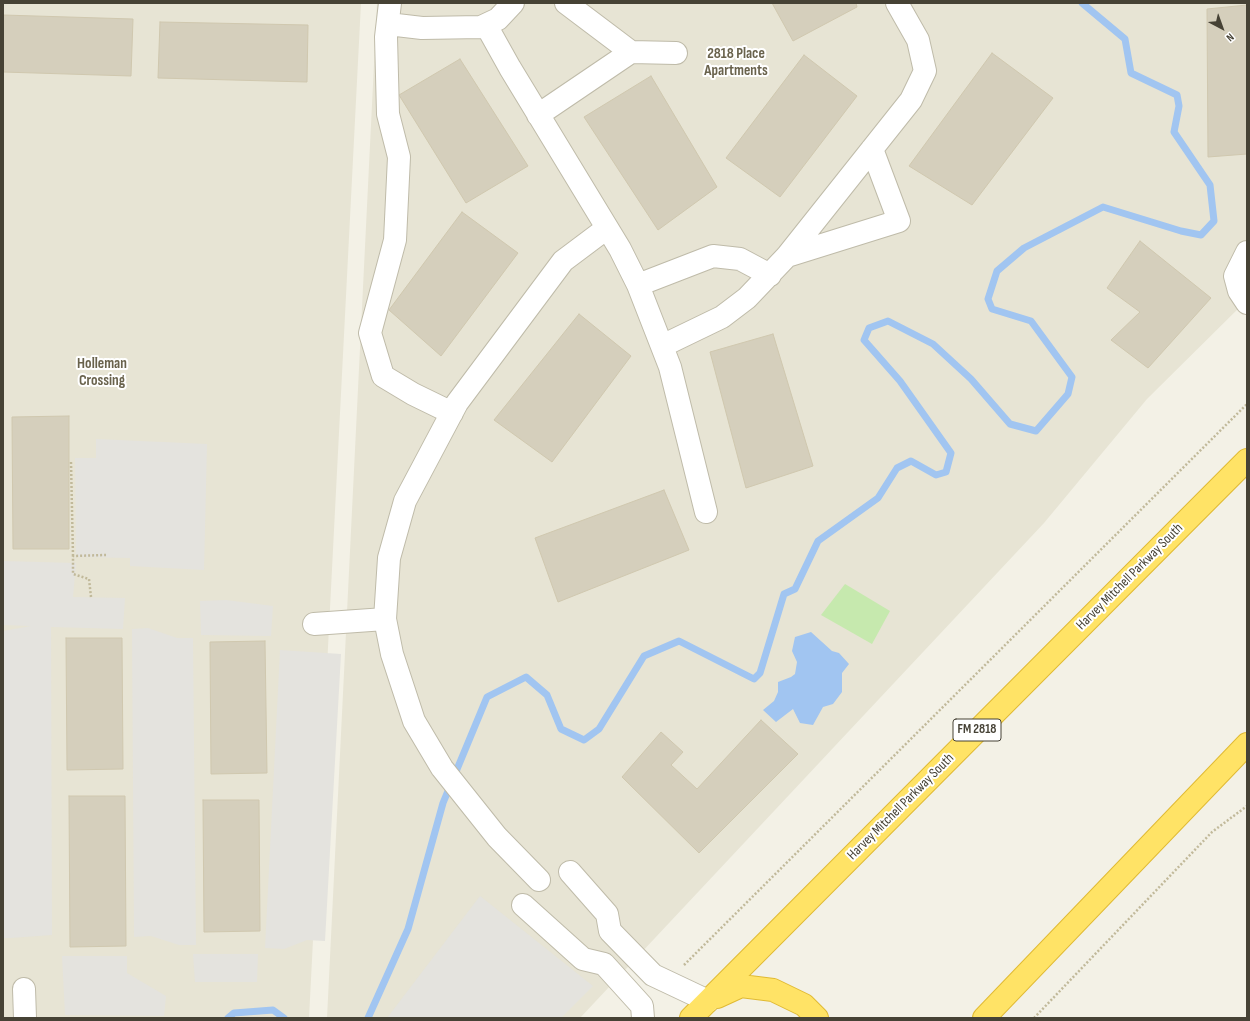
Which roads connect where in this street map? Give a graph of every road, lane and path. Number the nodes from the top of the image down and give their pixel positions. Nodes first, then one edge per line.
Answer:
1 (390, 3) edge
2 (513, 3) edge
3 (566, 3) edge
4 (897, 3) edge
5 (388, 24) junction
6 (486, 25) junction
7 (631, 52) junction
8 (676, 53) dead end
9 (538, 115) junction
10 (872, 149) junction
11 (607, 228) junction
12 (787, 256) junction
13 (1245, 258) edge
14 (770, 275) junction
15 (638, 285) junction
16 (1247, 303) edge
17 (662, 346) junction
18 (1247, 404) edge
19 (452, 412) junction
20 (1247, 460) edge
21 (71, 462) dead end
22 (706, 512) dead end
23 (106, 555) dead end
24 (73, 556) junction
25 (91, 597) dead end
26 (385, 619) junction
27 (314, 624) dead end
28 (1247, 744) edge
29 (1247, 806) edge
30 (570, 872) dead end
31 (539, 880) dead end
32 (523, 905) dead end
33 (666, 982) junction
34 (24, 988) dead end
35 (708, 1001) junction
36 (25, 1018) edge
37 (643, 1018) edge
38 (691, 1018) edge
39 (817, 1018) edge
40 (984, 1018) edge
41 (1034, 1018) edge

1 - 5 street
2 - 6 street
3 - 7 street
4 - 10 street
5 - 6 street
5 - 19 street
6 - 9 street
7 - 8 street
7 - 9 street
9 - 11 street
10 - 12 street
10 - 12 street
11 - 15 street
11 - 19 street
12 - 14 street
13 - 16 street
14 - 15 street
14 - 17 street
15 - 17 street
17 - 22 street
18 - 33 path
19 - 26 street
20 - 35 highway, Harvey Mitchell Parkway South / FM 2818
21 - 24 path
23 - 24 path
24 - 25 path
26 - 27 street
26 - 31 street
28 - 40 highway
29 - 41 path
30 - 33 street
32 - 37 street
33 - 35 street
34 - 36 street
35 - 38 highway, Harvey Mitchell Parkway South / FM 2818
35 - 39 highway

